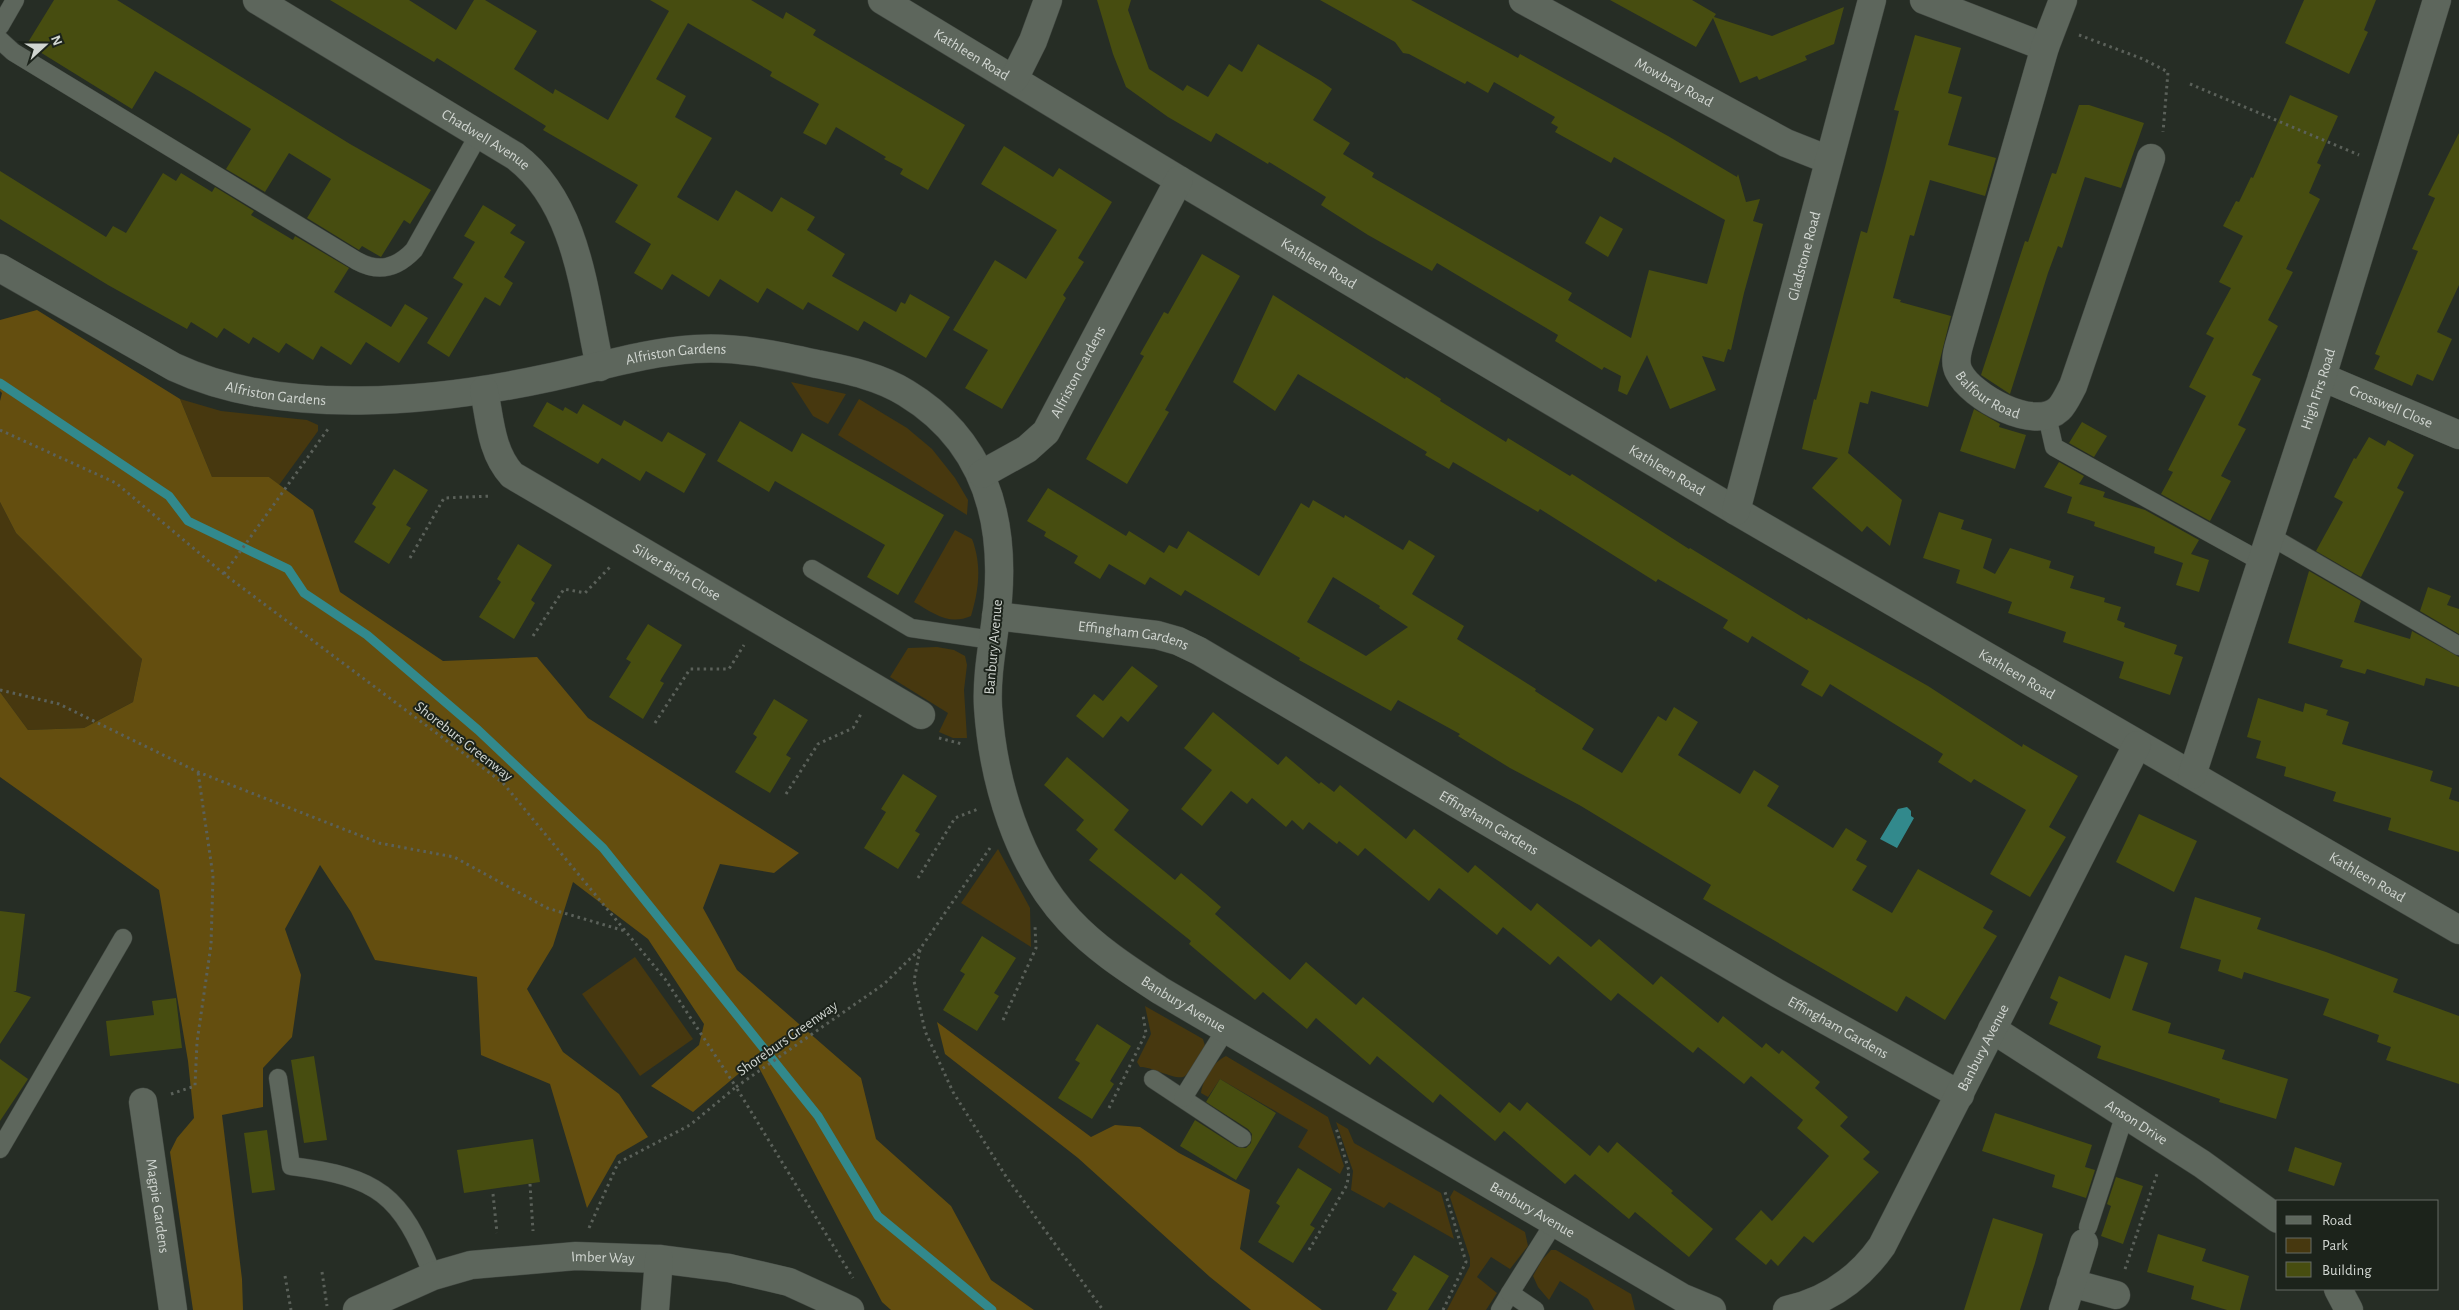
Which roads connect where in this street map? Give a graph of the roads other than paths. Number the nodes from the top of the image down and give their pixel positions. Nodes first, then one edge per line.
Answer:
1 (15, 0) edge
2 (257, 0) edge
3 (882, 0) edge
4 (1048, 0) edge
5 (1523, 0) edge
6 (1872, 0) edge
7 (1924, 0) edge
8 (2063, 0) edge
9 (2437, 0) edge
10 (0, 26) edge
11 (2049, 36) junction
12 (0, 40) edge
13 (1014, 80) junction
14 (479, 134) junction
15 (2151, 158) road end
16 (1829, 160) junction
17 (1179, 180) junction
18 (0, 268) edge
19 (600, 367) junction
20 (2322, 377) junction
21 (484, 390) junction
22 (2047, 416) junction
23 (2459, 435) edge
24 (982, 474) junction
25 (1736, 511) junction
26 (2270, 536) junction
27 (2262, 562) junction
28 (812, 569) dead end
29 (994, 628) junction
30 (2459, 646) edge
31 (921, 714) road end
32 (2137, 745) junction
33 (2192, 775) junction
34 (2459, 930) edge
35 (123, 938) dead end
36 (1226, 1029) junction
37 (1992, 1029) junction
38 (278, 1078) dead end
39 (1153, 1079) dead end
40 (1960, 1096) junction
41 (1183, 1098) junction
42 (143, 1102) road end
43 (2125, 1114) junction
44 (1242, 1138) dead end
45 (0, 1148) edge
46 (2276, 1219) edge
47 (1554, 1223) junction
48 (2086, 1235) joint
49 (659, 1259) junction
50 (433, 1276) junction
51 (2071, 1283) junction
52 (2339, 1290) edge
53 (1510, 1293) junction
54 (2116, 1296) road end
55 (854, 1297) edge
56 (391, 1303) edge
57 (173, 1310) edge
58 (357, 1310) edge
59 (656, 1310) edge
60 (1500, 1310) edge
61 (1535, 1310) edge
62 (1712, 1310) edge
63 (1787, 1310) edge
64 (2063, 1310) edge
65 (2349, 1310) edge

1 - 10 lane
2 - 14 street, Chadwell Avenue
3 - 13 street, Kathleen Road
4 - 13 street
5 - 16 street, Mowbray Road
6 - 16 street, Gladstone Road
7 - 11 street
8 - 11 street, Balfour Road
9 - 20 street, High Firs Road
11 - 22 street, Balfour Road
12 - 14 lane
13 - 17 street, Kathleen Road
14 - 19 street, Chadwell Avenue
15 - 22 street, Balfour Road
16 - 25 street, Gladstone Road
17 - 24 street, Alfriston Gardens
17 - 25 street, Kathleen Road
18 - 21 street, Alfriston Gardens
19 - 21 street, Alfriston Gardens
19 - 24 street, Alfriston Gardens
20 - 23 street, Crosswell Close
20 - 26 street, High Firs Road
21 - 31 street, Silver Birch Close
22 - 27 lane
24 - 29 street, Banbury Avenue
25 - 32 street, Kathleen Road
26 - 27 street, High Firs Road
26 - 30 lane
27 - 33 street, High Firs Road
28 - 29 lane
29 - 36 street, Banbury Avenue
29 - 40 street, Effingham Gardens
32 - 33 street, Kathleen Road
32 - 37 street, Banbury Avenue
33 - 34 street, Kathleen Road
35 - 45 lane
36 - 41 lane
36 - 47 street, Banbury Avenue
37 - 40 street, Banbury Avenue
37 - 43 street, Anson Drive
38 - 50 lane
39 - 41 lane
40 - 63 street, Banbury Avenue
41 - 44 lane
42 - 57 street, Magpie Gardens
43 - 46 street, Anson Drive
43 - 48 lane
47 - 53 lane
47 - 62 street, Banbury Avenue
48 - 51 street
49 - 50 street, Imber Way
49 - 55 street, Imber Way
49 - 59 street
50 - 56 street, Imber Way
51 - 54 street
51 - 64 street
52 - 65 street
53 - 60 lane
53 - 61 lane
56 - 58 street, Imber Way

